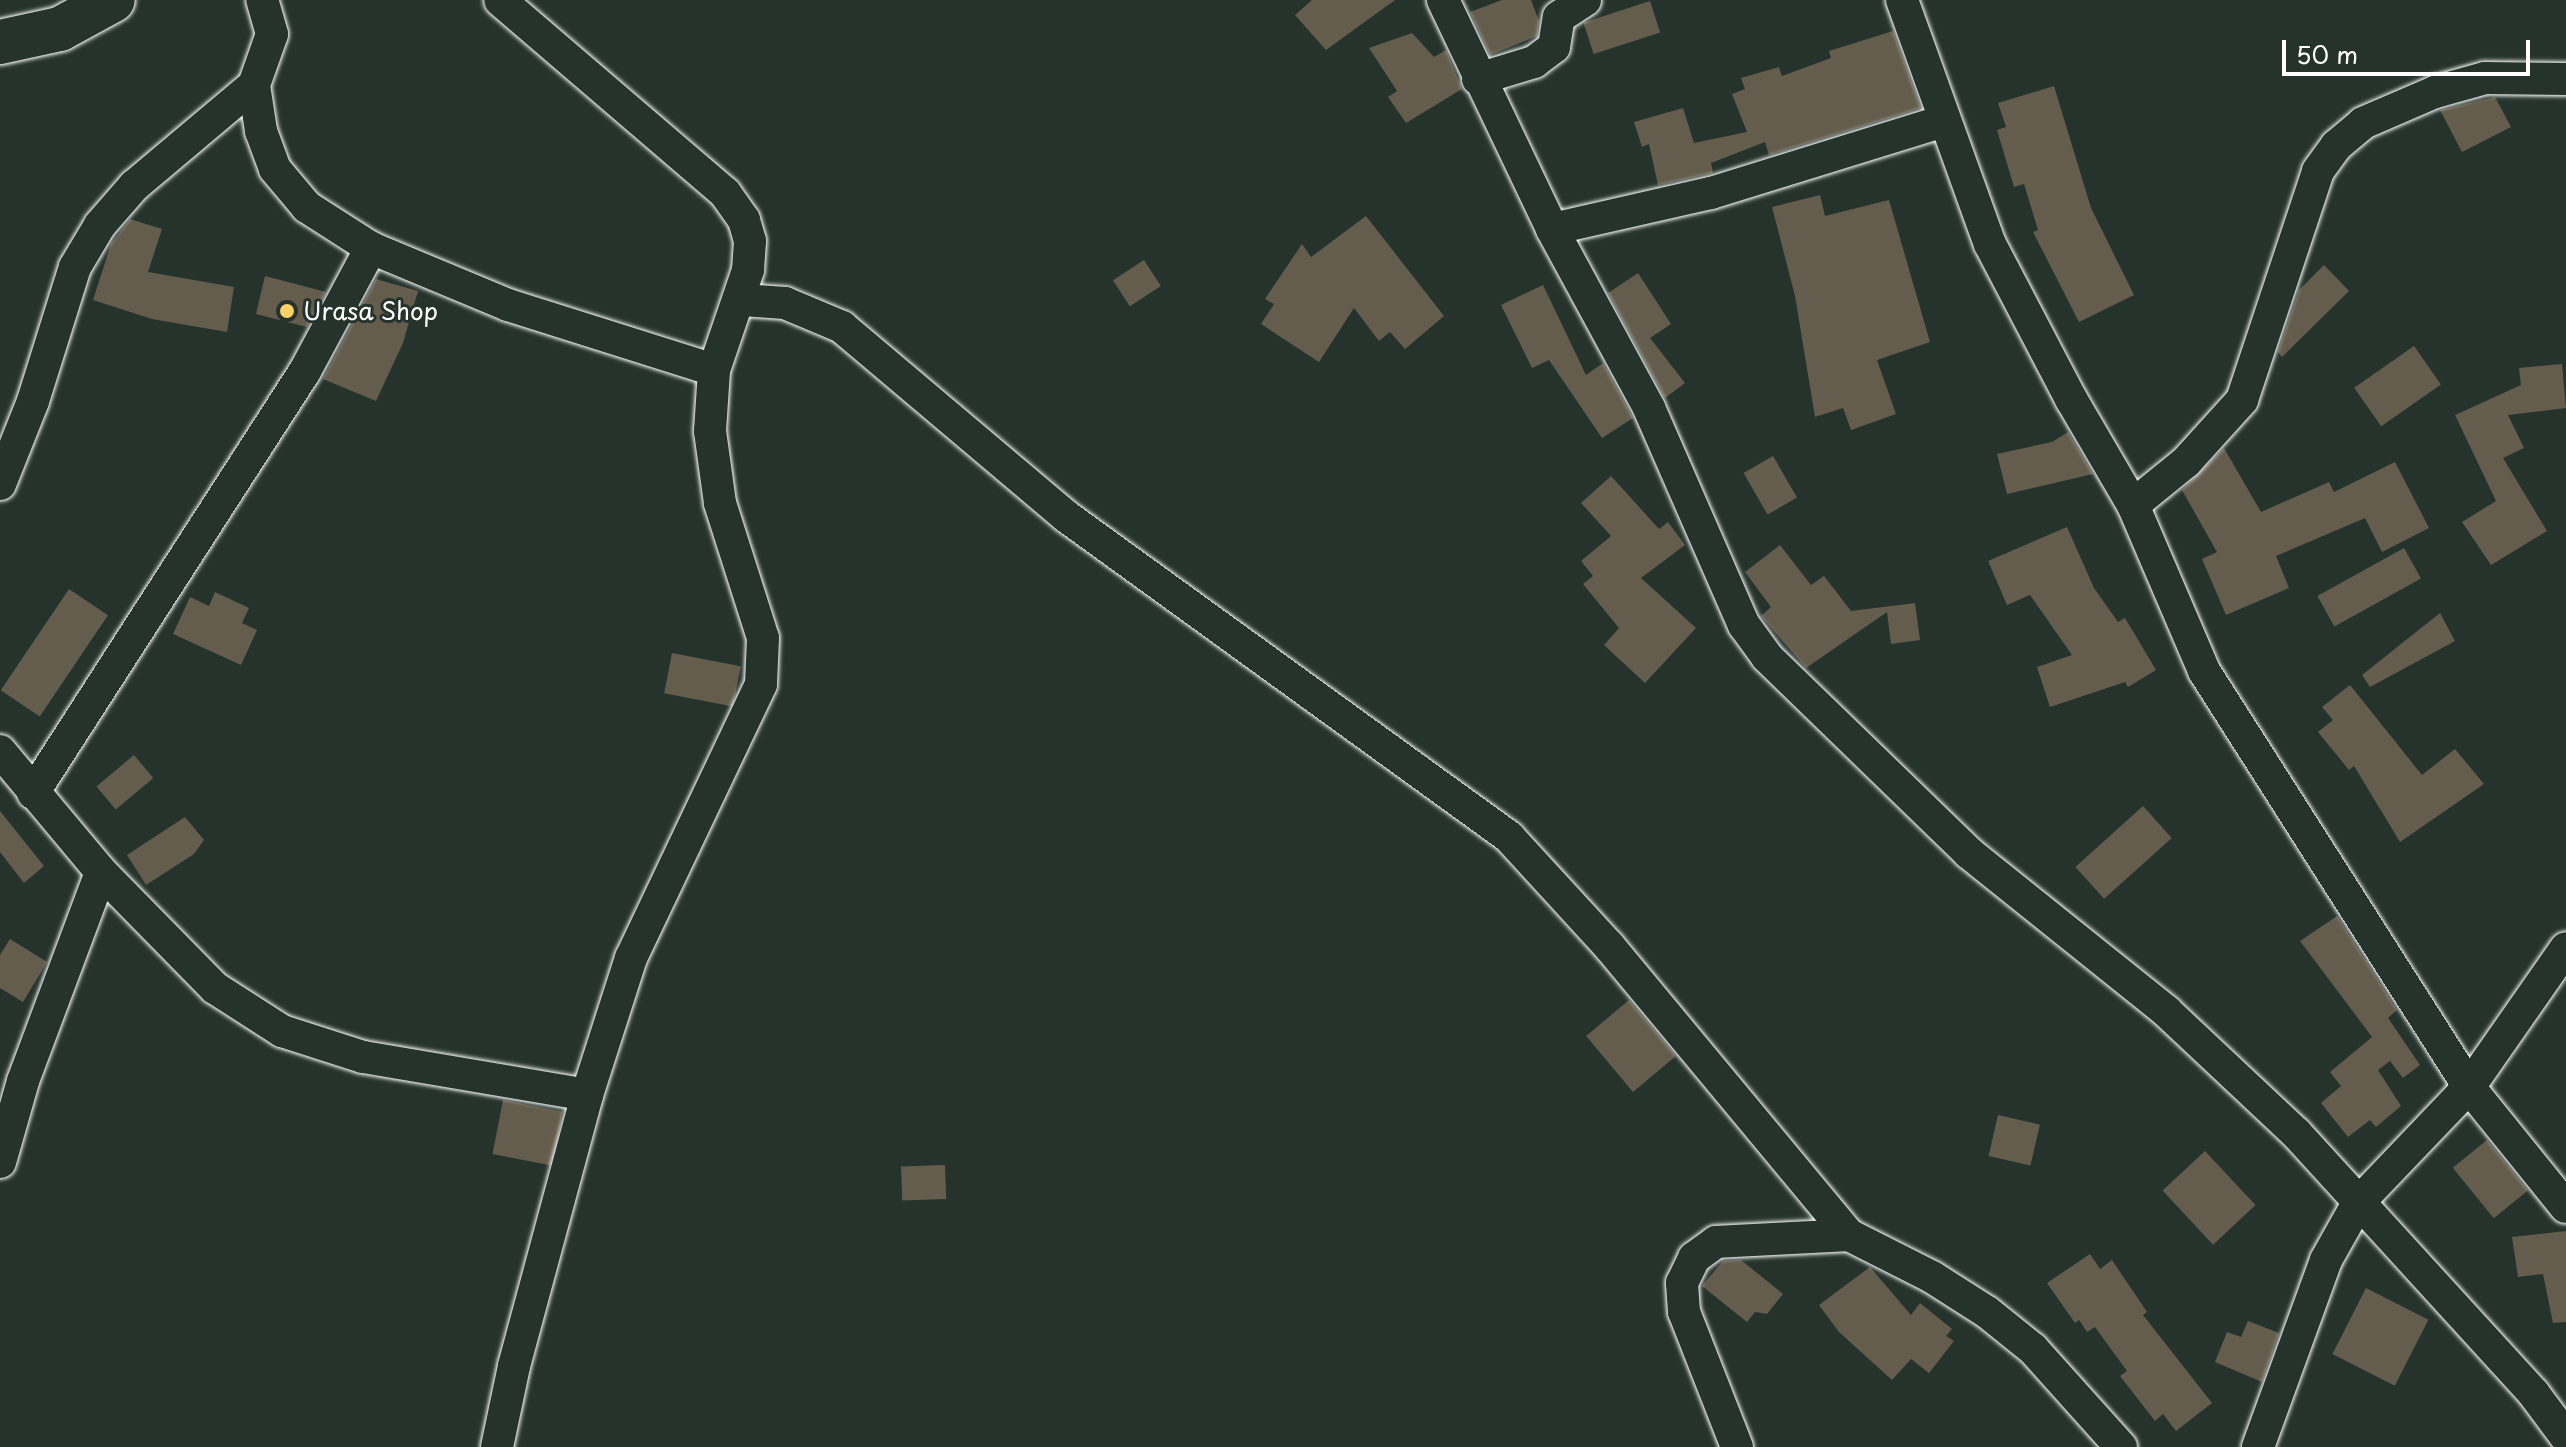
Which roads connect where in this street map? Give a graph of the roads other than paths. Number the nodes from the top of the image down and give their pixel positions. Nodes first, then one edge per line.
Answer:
1 (113, 0) edge
2 (262, 0) edge
3 (500, 0) edge
4 (1443, 0) edge
5 (1585, 0) edge
6 (1902, 0) edge
7 (0, 42) edge
8 (1478, 79) junction
9 (2566, 79) edge
10 (254, 85) junction
11 (1944, 121) junction
12 (1552, 229) junction
13 (371, 248) junction
14 (742, 300) junction
15 (714, 370) junction
16 (0, 484) edge
17 (2133, 505) junction
18 (0, 751) edge
19 (33, 793) junction
20 (101, 872) junction
21 (2566, 948) edge
22 (2469, 1087) junction
23 (587, 1095) junction
24 (0, 1162) edge
25 (2358, 1203) junction
26 (2566, 1207) edge
27 (1849, 1235) junction
28 (2566, 1437) edge
29 (497, 1447) edge
30 (1737, 1447) edge
31 (2121, 1447) edge
32 (2258, 1447) edge

1 - 7 street
2 - 10 street
3 - 14 street
4 - 8 street
5 - 8 street
6 - 11 street
8 - 12 street
9 - 17 street
10 - 13 street
10 - 16 street
11 - 12 street
11 - 17 street
12 - 25 street
13 - 15 street
13 - 19 street
14 - 15 street
14 - 27 street
15 - 23 street
17 - 22 street
18 - 19 street
19 - 20 street
20 - 23 street
20 - 24 street
21 - 22 street
22 - 25 street
22 - 26 street
23 - 29 street
25 - 28 street
25 - 32 street
27 - 30 street
27 - 31 street

